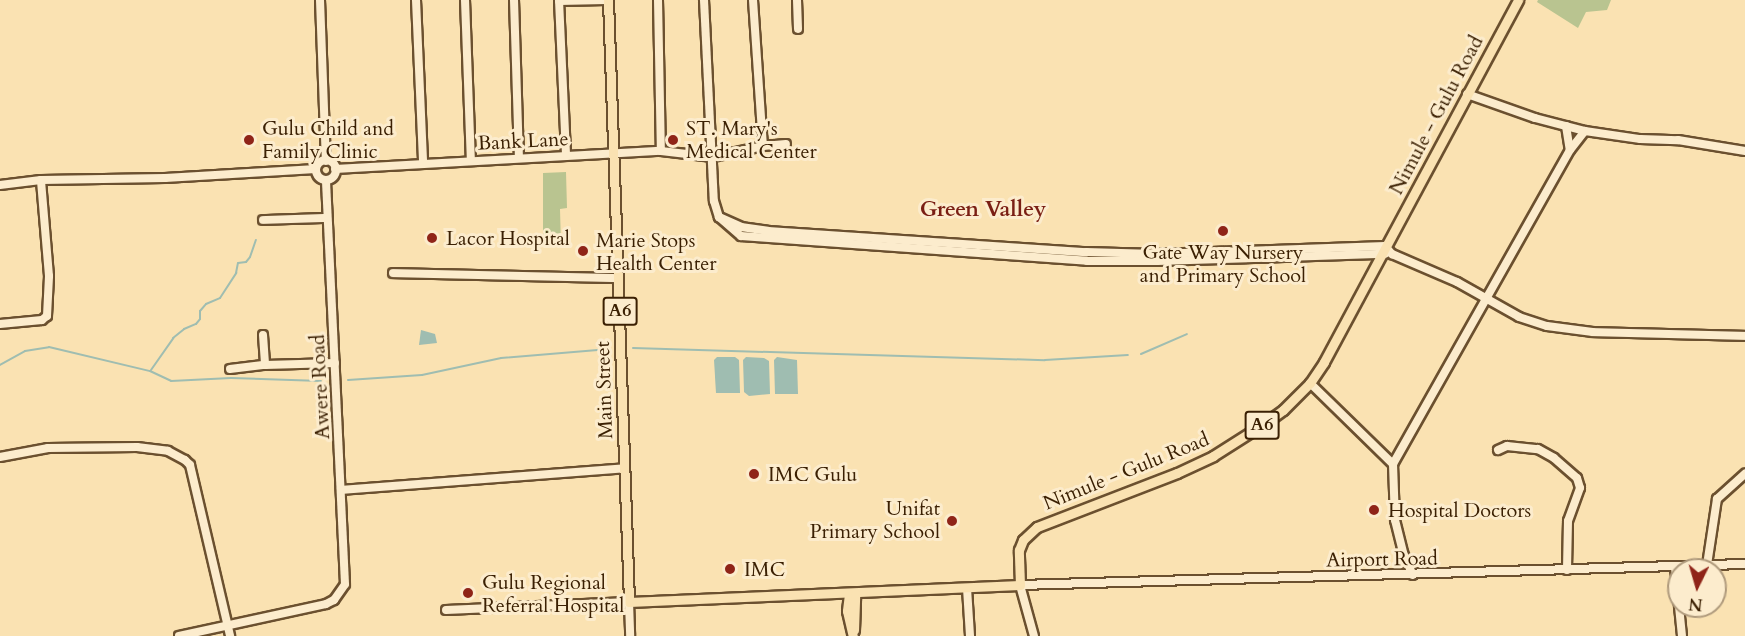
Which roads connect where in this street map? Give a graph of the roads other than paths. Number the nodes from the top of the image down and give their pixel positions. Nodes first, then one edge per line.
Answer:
1 (320, 0) edge
2 (416, 0) edge
3 (465, 0) edge
4 (514, 0) edge
5 (559, 0) edge
6 (607, 0) edge
7 (658, 0) edge
8 (704, 0) edge
9 (753, 0) edge
10 (797, 0) edge
11 (1518, 0) edge
12 (798, 29) dead end
13 (1467, 94) junction
14 (1566, 126) junction
15 (1585, 131) junction
16 (786, 144) dead end
17 (763, 146) junction
18 (1570, 150) junction
19 (661, 151) junction
20 (1745, 152) edge
21 (613, 154) junction
22 (566, 156) junction
23 (713, 157) junction
24 (519, 158) junction
25 (471, 160) junction
26 (326, 161) junction
27 (423, 163) junction
28 (316, 169) junction
29 (335, 169) junction
30 (41, 180) junction
31 (326, 180) junction
32 (0, 185) edge
33 (327, 218) junction
34 (263, 220) dead end
35 (1383, 250) junction
36 (393, 273) dead end
37 (619, 278) junction
38 (1486, 298) junction
39 (0, 324) edge
40 (263, 335) dead end
41 (1745, 336) edge
42 (335, 363) junction
43 (265, 364) junction
44 (230, 369) dead end
45 (1310, 383) junction
46 (1498, 450) dead end
47 (0, 456) edge
48 (1393, 464) junction
49 (624, 468) junction
50 (1745, 474) edge
51 (341, 490) junction
52 (1708, 558) edge
53 (1727, 564) edge
54 (1745, 564) edge
55 (1667, 567) edge
56 (1567, 570) junction
57 (1413, 575) junction
58 (1020, 585) junction
59 (967, 588) junction
60 (872, 593) junction
61 (833, 594) junction
62 (852, 594) junction
63 (628, 602) junction
64 (446, 610) dead end
65 (852, 614) junction
66 (1680, 618) edge
67 (228, 624) junction
68 (179, 636) edge
69 (230, 636) edge
70 (630, 636) edge
71 (853, 636) edge
72 (970, 636) edge
73 (1034, 636) edge
74 (1682, 636) edge

1 - 26 street
2 - 27 street
3 - 25 street
4 - 24 street
5 - 6 street
5 - 22 street
6 - 21 main road, Main Street / A6
7 - 19 street
8 - 23 street
9 - 17 street
10 - 12 street
11 - 13 main road, Nimule - Gulu Road / A6
13 - 14 street
13 - 35 main road, Nimule - Gulu Road / A6
14 - 15 street
14 - 18 street
15 - 18 street
15 - 20 street
16 - 17 street, Bank Lane
17 - 23 street, Bank Lane
18 - 38 street
19 - 21 street, Bank Lane
19 - 23 street, Bank Lane
21 - 22 street, Bank Lane
21 - 37 main road, Main Street / A6
22 - 24 street, Bank Lane
23 - 35 street
24 - 25 street, Bank Lane
25 - 27 street, Bank Lane
26 - 28 street
26 - 29 street
27 - 29 street, Bank Lane
28 - 30 street
28 - 31 street
29 - 31 street
30 - 32 street
30 - 39 street
31 - 33 street, Awere Road
33 - 34 street
33 - 42 street, Awere Road
35 - 38 street
35 - 45 main road, Nimule - Gulu Road / A6
36 - 37 street
37 - 49 main road, Main Street / A6
38 - 41 street
38 - 48 street
40 - 43 street
42 - 43 street
42 - 51 street, Awere Road
43 - 44 street
45 - 48 street
45 - 58 main road, Nimule - Gulu Road / A6
46 - 56 street
47 - 67 street
48 - 57 street
49 - 51 street
49 - 63 main road, Main Street / A6
50 - 52 street
51 - 67 street, Awere Road
53 - 54 street, Airport Road
55 - 56 street, Airport Road
56 - 57 street, Airport Road
57 - 58 street, Airport Road
58 - 59 main road
58 - 73 street
59 - 60 main road
59 - 72 street
60 - 62 main road
60 - 65 main road
61 - 62 main road
61 - 63 main road
61 - 65 main road
62 - 65 main road
63 - 64 street
63 - 70 street, Main Street
65 - 71 main road
66 - 74 street
67 - 68 street
67 - 69 street

